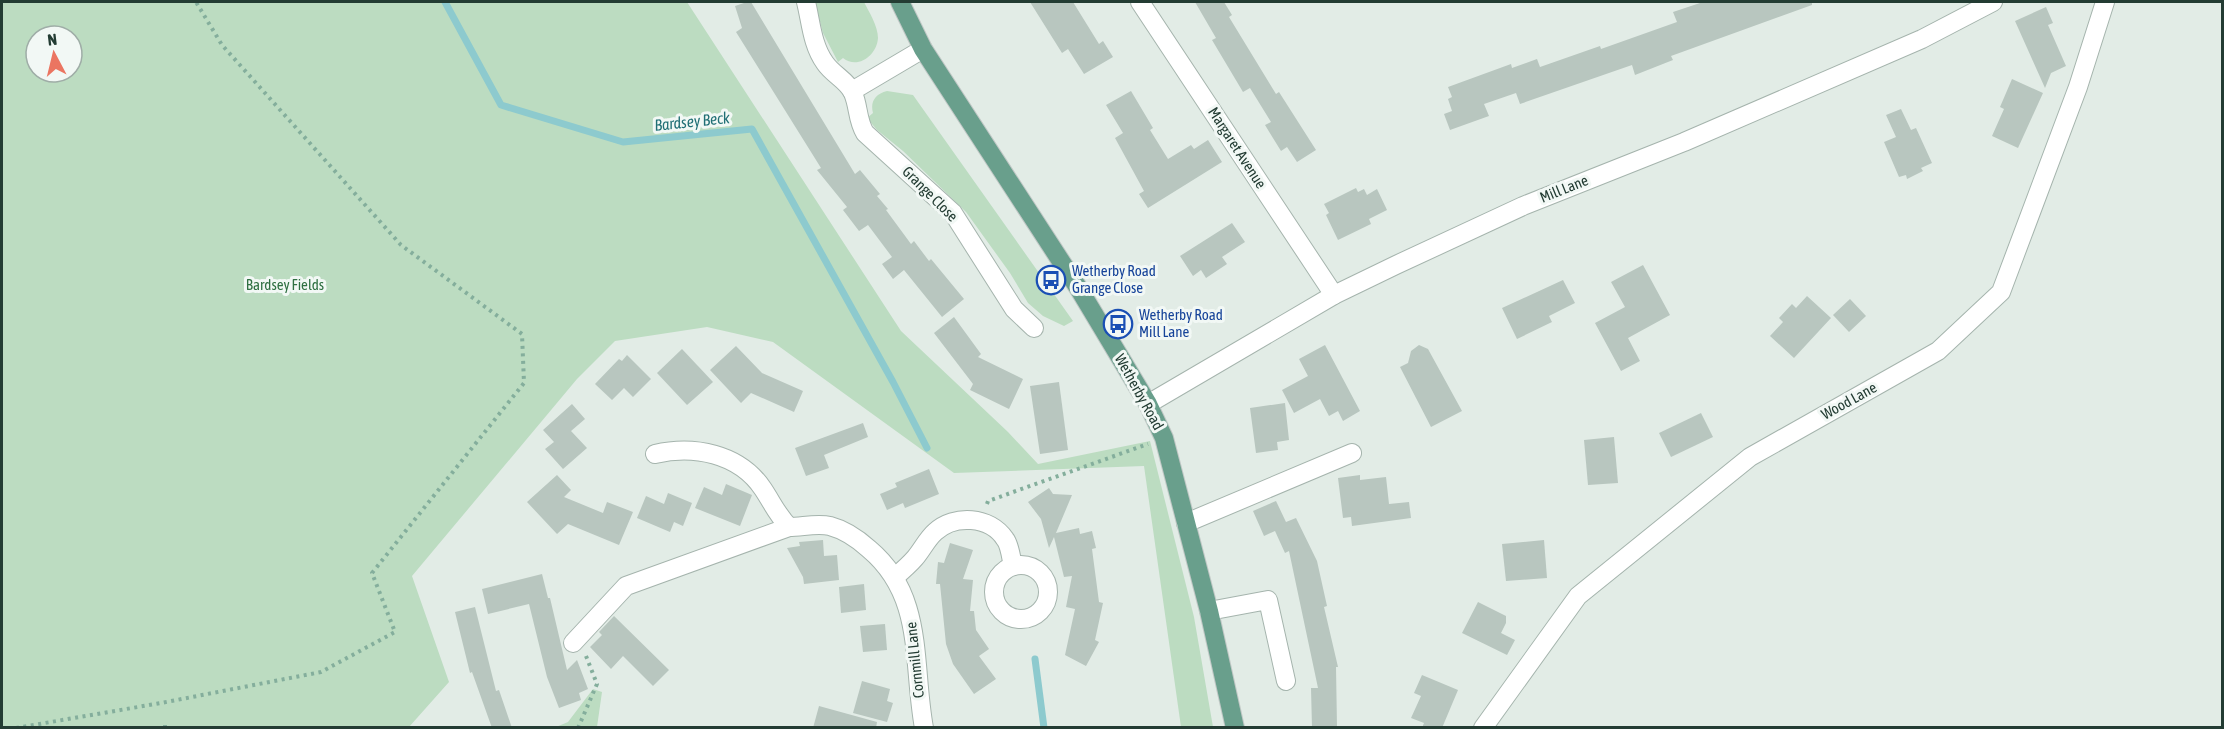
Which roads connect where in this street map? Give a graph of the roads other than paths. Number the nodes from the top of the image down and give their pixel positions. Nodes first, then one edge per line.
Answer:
1 (806, 2) edge
2 (900, 2) edge
3 (1140, 2) edge
4 (1993, 2) edge
5 (2105, 2) edge
6 (923, 49) junction
7 (852, 91) junction
8 (1334, 295) junction
9 (1034, 328) dead end
10 (1148, 404) junction
11 (1352, 453) dead end
12 (655, 454) dead end
13 (1186, 523) junction
14 (789, 527) junction
15 (1013, 566) dead end
16 (895, 577) junction
17 (1209, 610) junction
18 (575, 640) road end
19 (1286, 681) dead end
20 (924, 728) edge
21 (1235, 728) edge
22 (1483, 728) edge

1 - 7 street
2 - 6 main road, Wetherby Road
3 - 8 street, Margaret Avenue
4 - 8 street, Mill Lane
5 - 22 street, Wood Lane
6 - 7 street
6 - 10 main road, Wetherby Road
7 - 9 street, Grange Close
8 - 10 street, Mill Lane
10 - 13 main road, Wetherby Road
11 - 13 street
12 - 14 street
13 - 17 main road, Wetherby Road
14 - 16 street, Cornmill Lane
14 - 18 street, Cornmill Lane
15 - 16 street
16 - 20 street, Cornmill Lane
17 - 19 street
17 - 21 main road, Wetherby Road

